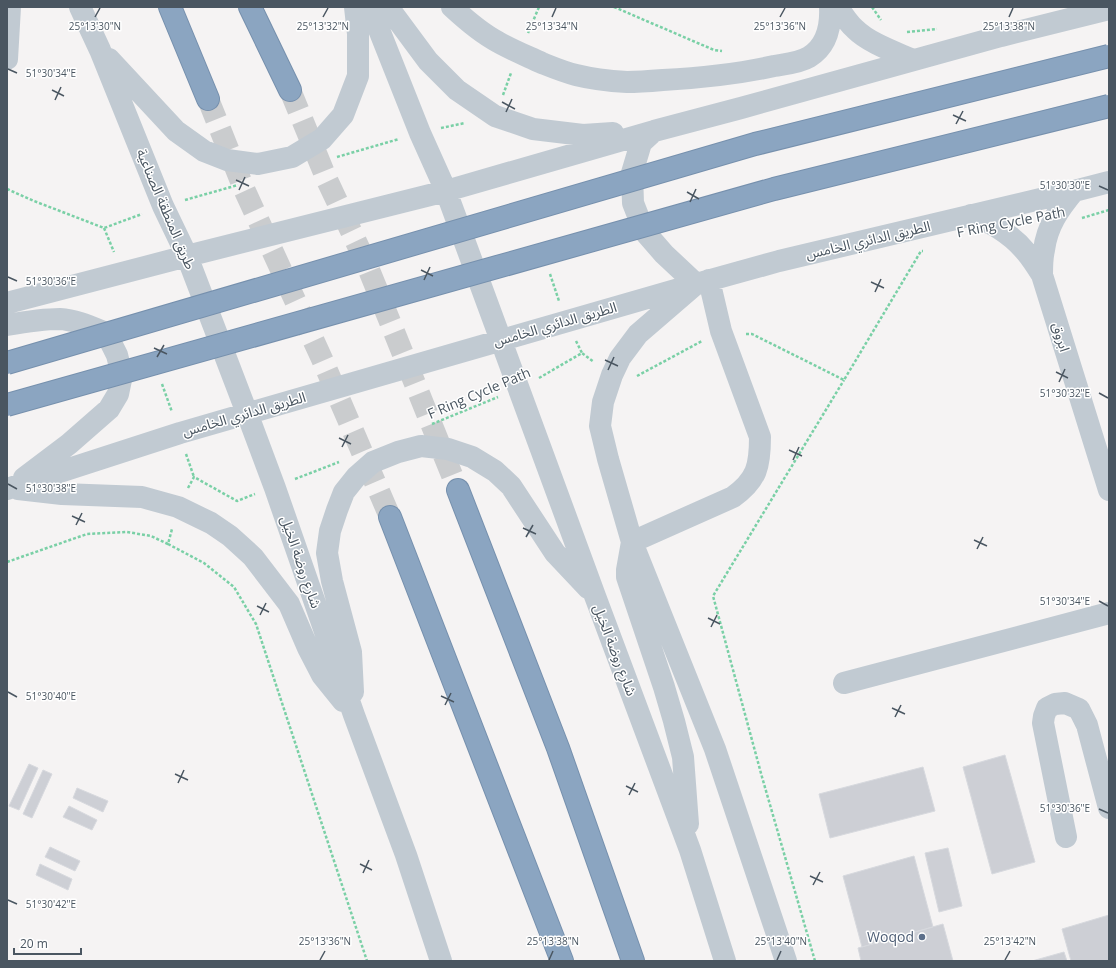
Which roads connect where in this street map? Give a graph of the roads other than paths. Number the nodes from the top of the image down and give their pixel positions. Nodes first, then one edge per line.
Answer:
1 (10, 7) edge
2 (80, 7) edge
3 (170, 7) edge
4 (250, 7) edge
5 (355, 7) edge
6 (370, 7) edge
7 (388, 7) edge
8 (452, 7) edge
9 (830, 7) edge
10 (838, 7) edge
11 (1109, 9) edge
12 (100, 50) junction
13 (1109, 56) edge
14 (7, 59) edge
15 (913, 60) junction
16 (290, 90) tunnel mouth
17 (208, 99) tunnel mouth
18 (1109, 106) edge
19 (654, 131) junction
20 (1109, 182) edge
21 (446, 191) junction
22 (1074, 191) junction
23 (971, 215) junction
24 (187, 256) junction
25 (1042, 275) junction
26 (702, 282) junction
27 (7, 303) edge
28 (7, 324) edge
29 (502, 340) junction
30 (7, 363) edge
31 (7, 405) edge
32 (247, 413) junction
33 (9, 489) edge
34 (458, 490) tunnel mouth
35 (1109, 490) edge
36 (390, 517) tunnel mouth
37 (632, 542) junction
38 (595, 596) junction
39 (1109, 613) edge
40 (844, 683) dead end
41 (354, 715) junction
42 (1109, 808) edge
43 (1066, 837) dead end
44 (690, 850) junction
45 (441, 961) edge
46 (562, 961) edge
47 (633, 961) edge
48 (724, 961) edge
49 (786, 961) edge

1 - 14 street
2 - 12 street, طريق المنطقة الصناعية
3 - 17 highway
4 - 16 highway
5 - 12 street
6 - 21 street
7 - 19 street
8 - 9 street
10 - 15 street
11 - 15 street
12 - 24 street, طريق المنطقة الصناعية
13 - 30 highway, bridge
15 - 19 street
18 - 31 highway, bridge
19 - 21 street
19 - 26 street
20 - 22 street, الطريق الدائري الخامس
21 - 24 street
21 - 29 street
22 - 23 street, الطريق الدائري الخامس
22 - 25 street, ابروق
23 - 25 street, ابروق
23 - 26 street, الطريق الدائري الخامس
24 - 27 street
24 - 32 street, طريق المنطقة الصناعية
25 - 35 street, ابروق
26 - 29 street, الطريق الدائري الخامس
26 - 37 street
26 - 37 street
28 - 33 street
29 - 32 street, الطريق الدائري الخامس
29 - 38 street, شارع روضة الخيل
32 - 33 street, الطريق الدائري الخامس
32 - 41 street, شارع روضة الخيل
33 - 41 street
34 - 47 highway
36 - 46 highway
37 - 44 street
37 - 49 street
38 - 41 street
38 - 44 street, شارع روضة الخيل
39 - 40 street
41 - 45 street, شارع روضة الخيل
42 - 43 street
44 - 48 street, شارع روضة الخيل

